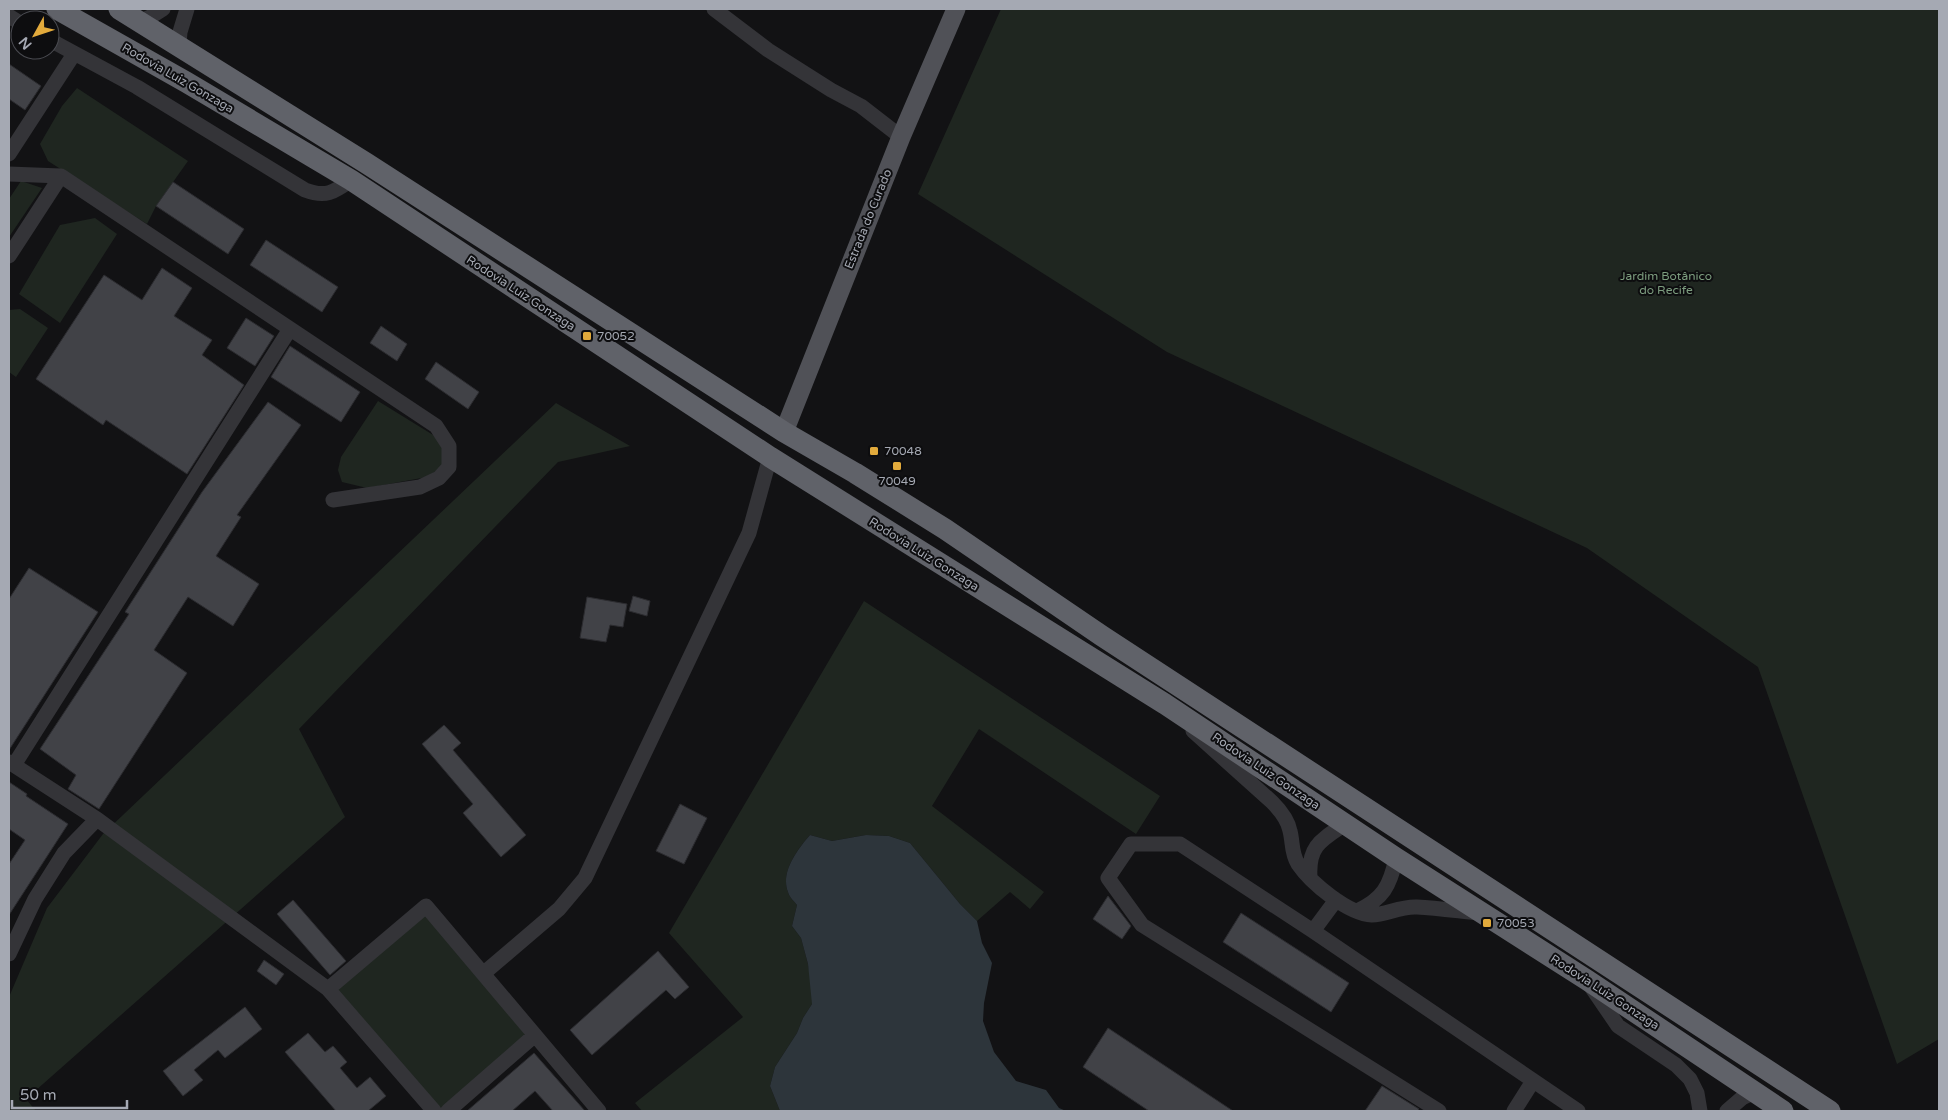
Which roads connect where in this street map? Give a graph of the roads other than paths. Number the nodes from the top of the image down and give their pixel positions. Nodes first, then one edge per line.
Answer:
1 (58, 9) edge
2 (119, 9) edge
3 (163, 9) edge
4 (187, 9) edge
5 (714, 9) edge
6 (956, 9) edge
7 (141, 21) junction
8 (179, 45) junction
9 (60, 46) edge
10 (74, 54) junction
11 (901, 137) junction
12 (9, 154) edge
13 (9, 174) edge
14 (61, 176) junction
15 (351, 180) junction
16 (9, 256) edge
17 (290, 329) junction
18 (784, 432) junction
19 (770, 457) junction
20 (333, 500) dead end
21 (1165, 704) junction
22 (11, 763) edge
23 (97, 819) junction
24 (1345, 824) junction
25 (1396, 858) junction
26 (1310, 877) junction
27 (1336, 900) junction
28 (1356, 911) junction
29 (1483, 913) junction
30 (1313, 931) junction
31 (9, 954) edge
32 (484, 973) junction
33 (1587, 980) junction
34 (328, 989) junction
35 (535, 1035) junction
36 (1533, 1080) junction
37 (1755, 1092) junction
38 (434, 1111) edge
39 (448, 1111) edge
40 (599, 1111) edge
41 (1439, 1111) edge
42 (1514, 1111) edge
43 (1578, 1111) edge
44 (1700, 1111) edge
45 (1727, 1111) edge
46 (1783, 1111) edge
47 (1830, 1111) edge

1 - 15 highway, Rodovia Luiz Gonzaga
2 - 7 highway, Rodovia Luiz Gonzaga
3 - 7 lane
4 - 8 lane
5 - 11 lane
6 - 11 main road, Estrada do Curado
7 - 8 highway, Rodovia Luiz Gonzaga
8 - 18 highway, Rodovia Luiz Gonzaga
9 - 10 lane
10 - 12 lane
10 - 15 lane
11 - 18 main road, Estrada do Curado
13 - 14 lane
14 - 16 lane
14 - 17 lane
15 - 19 highway, Rodovia Luiz Gonzaga
17 - 20 lane
17 - 22 lane
18 - 47 highway, Rodovia Luiz Gonzaga
19 - 21 highway, Rodovia Luiz Gonzaga
19 - 32 lane
21 - 24 highway, Rodovia Luiz Gonzaga
21 - 26 lane
22 - 23 lane
23 - 31 lane
23 - 34 lane
24 - 25 highway, Rodovia Luiz Gonzaga
24 - 26 lane
25 - 28 lane
25 - 29 highway, Rodovia Luiz Gonzaga
26 - 27 lane
27 - 28 lane
27 - 30 lane
28 - 29 lane
29 - 33 highway, Rodovia Luiz Gonzaga
30 - 36 lane
30 - 41 lane
32 - 34 lane
32 - 35 lane
33 - 37 highway, Rodovia Luiz Gonzaga
33 - 44 lane
34 - 38 lane
35 - 39 lane
35 - 40 lane
36 - 42 lane
36 - 43 lane
37 - 45 lane
37 - 46 highway, Rodovia Luiz Gonzaga

